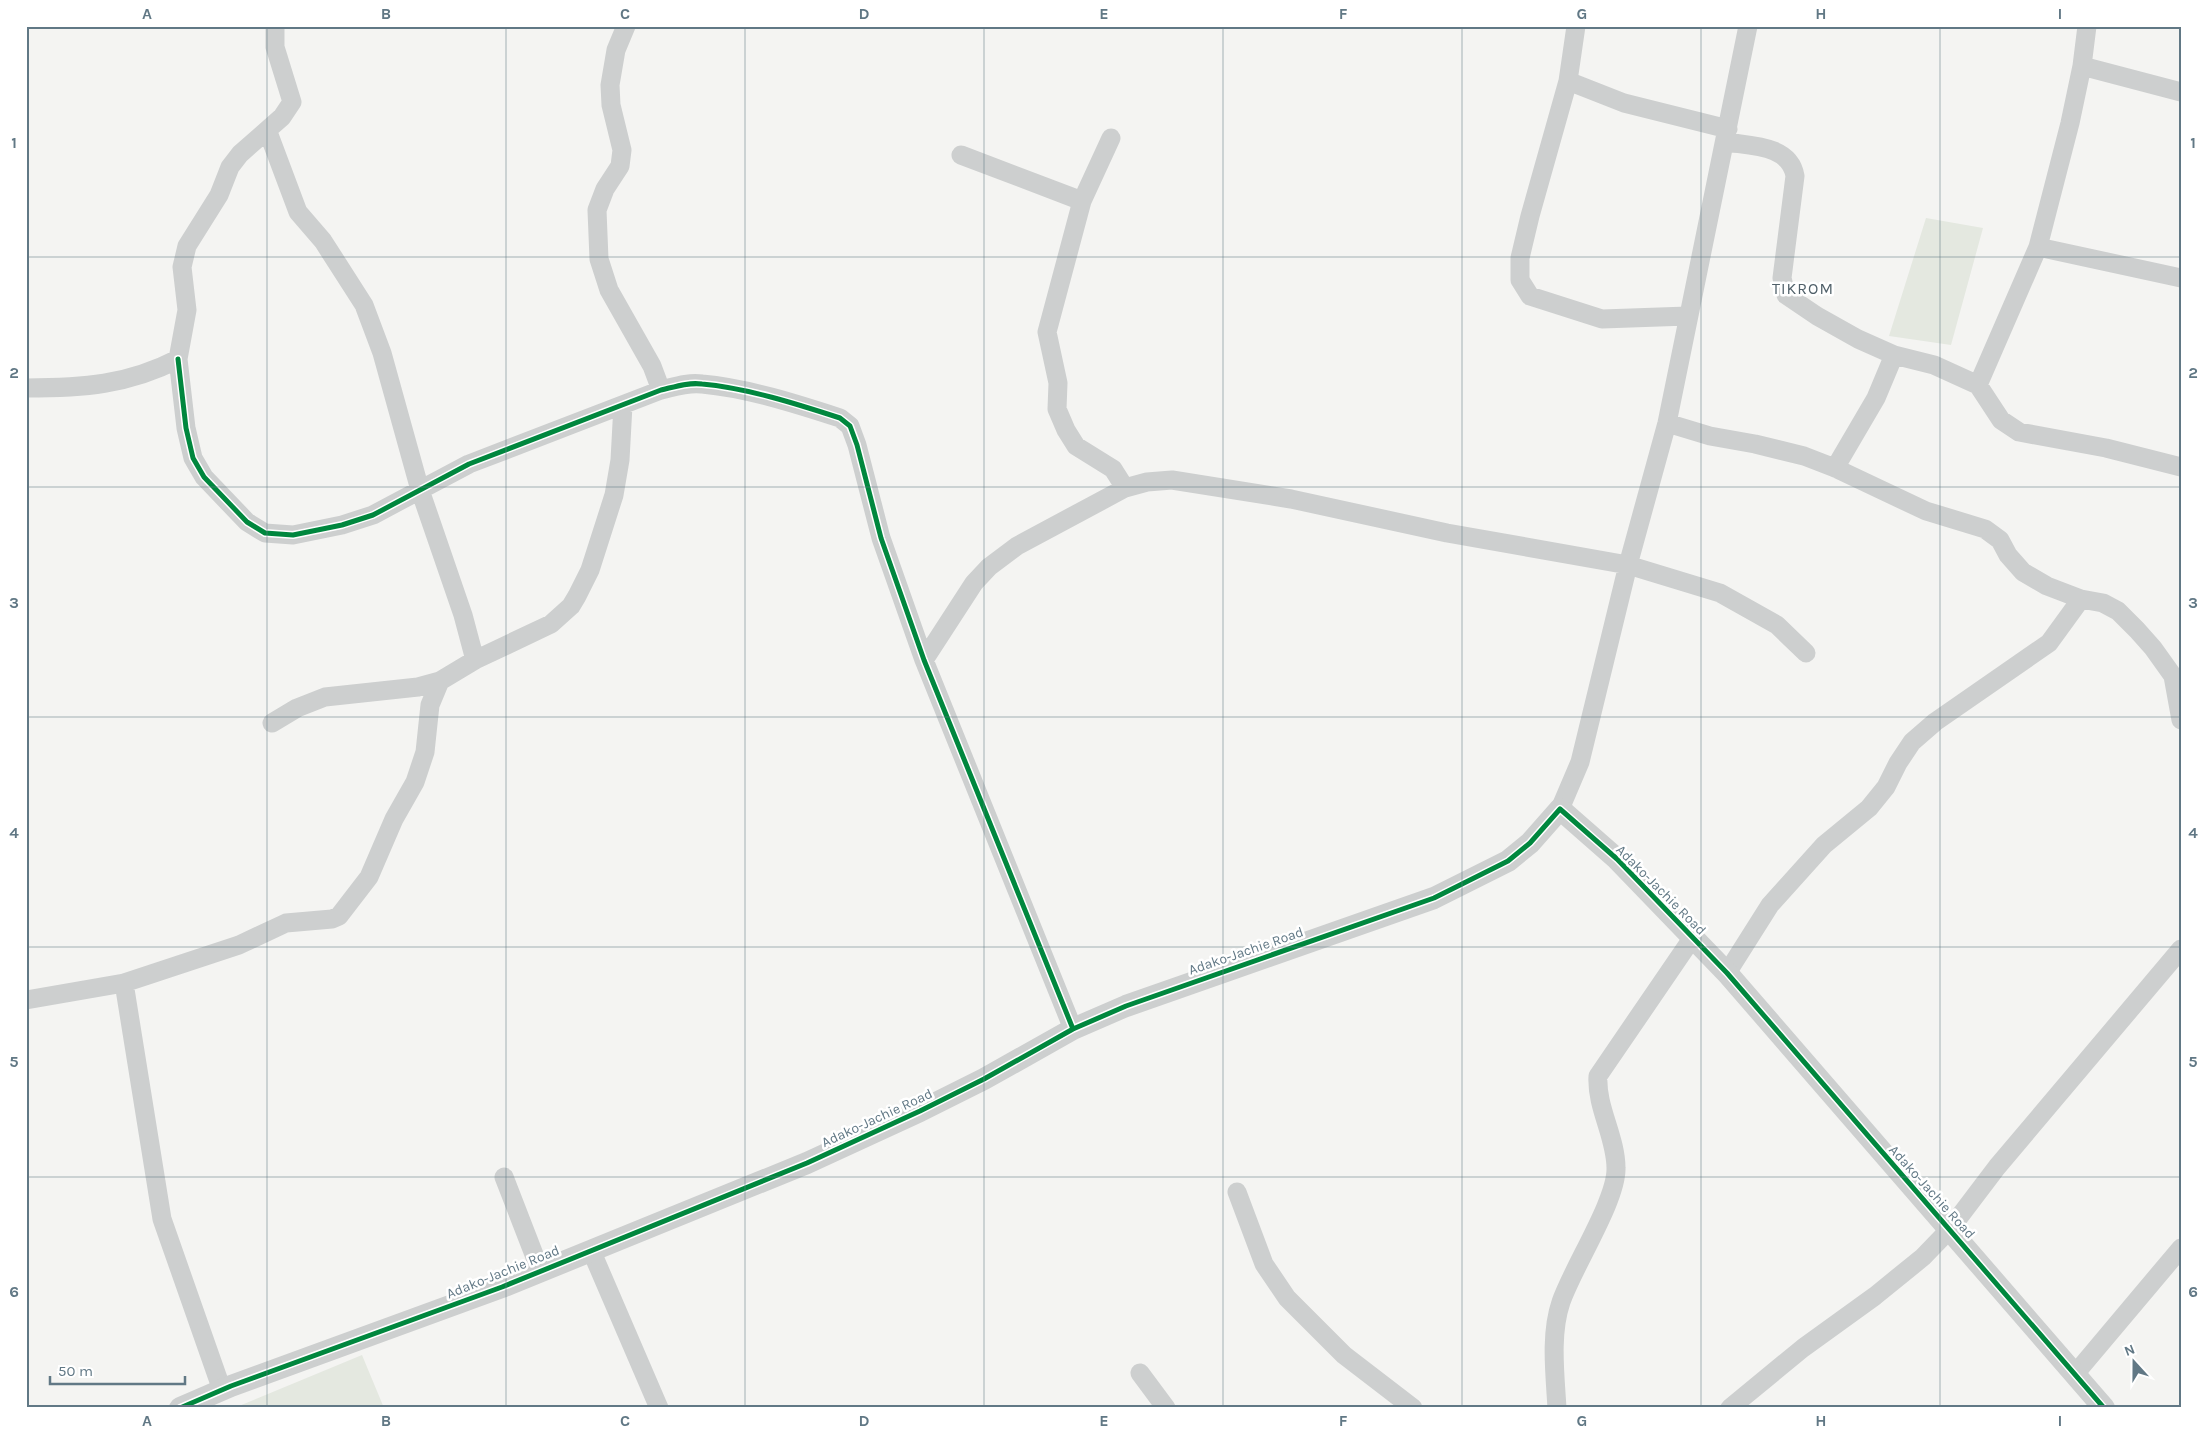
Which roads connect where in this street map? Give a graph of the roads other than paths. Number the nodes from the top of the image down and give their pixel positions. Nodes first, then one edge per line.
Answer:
1 (276, 26) edge
2 (626, 26) edge
3 (1576, 26) edge
4 (1748, 26) edge
5 (2086, 26) edge
6 (2082, 66) junction
7 (1568, 81) junction
8 (2181, 92) edge
9 (268, 132) junction
10 (1727, 136) junction
11 (1111, 138) dead end
12 (961, 155) dead end
13 (1082, 201) junction
14 (2038, 247) junction
15 (2181, 278) edge
16 (1688, 316) junction
17 (1894, 355) junction
18 (178, 359) junction
19 (1978, 385) junction
20 (26, 388) edge
21 (661, 390) junction
22 (623, 405) junction
23 (1667, 423) junction
24 (2181, 466) edge
25 (1835, 468) junction
26 (1125, 488) junction
27 (420, 490) junction
28 (1628, 565) junction
29 (2081, 599) junction
30 (1806, 653) dead end
31 (475, 660) junction
32 (924, 660) junction
33 (2177, 672) edge
34 (440, 681) junction
35 (2181, 720) edge
36 (272, 723) dead end
37 (1560, 809) junction
38 (1693, 937) junction
39 (2181, 949) edge
40 (1727, 973) junction
41 (124, 983) junction
42 (26, 1000) edge
43 (1073, 1029) junction
44 (504, 1177) dead end
45 (1237, 1192) dead end
46 (1950, 1229) junction
47 (2181, 1248) edge
48 (591, 1250) junction
49 (540, 1270) junction
50 (1140, 1373) dead end
51 (2075, 1374) junction
52 (222, 1390) junction
53 (1739, 1405) edge
54 (180, 1408) edge
55 (659, 1408) edge
56 (1166, 1408) edge
57 (1413, 1408) edge
58 (1557, 1408) edge
59 (2104, 1408) edge

1 - 9 street
2 - 21 street
3 - 7 street
4 - 10 street
5 - 6 street
6 - 8 street
6 - 14 street
7 - 10 street
7 - 16 street
9 - 18 street
9 - 27 street
10 - 16 street
10 - 17 street
11 - 13 street
12 - 13 street
13 - 26 street
14 - 15 street
14 - 19 street
16 - 23 street
17 - 19 street
17 - 25 street
18 - 20 street
18 - 27 street
19 - 24 street
21 - 22 street
21 - 32 street
22 - 27 street
22 - 31 street
23 - 25 street
23 - 28 street
25 - 29 street
26 - 28 street
26 - 32 street
27 - 31 street
28 - 30 street
28 - 37 street
29 - 33 street
29 - 40 street
31 - 34 street
32 - 43 street
33 - 35 street
34 - 36 street
34 - 41 street
37 - 38 street, Adako-Jachie Road
37 - 43 street, Adako-Jachie Road
38 - 40 street, Adako-Jachie Road
38 - 58 street
39 - 46 street
40 - 46 street, Adako-Jachie Road
41 - 42 street
41 - 52 street
43 - 48 street, Adako-Jachie Road
44 - 49 street
45 - 57 street
46 - 51 street, Adako-Jachie Road
46 - 53 street
47 - 51 street
48 - 49 street, Adako-Jachie Road
48 - 55 street
49 - 52 street, Adako-Jachie Road
50 - 56 street
51 - 59 street, Adako-Jachie Road
52 - 54 street, Adako-Jachie Road

